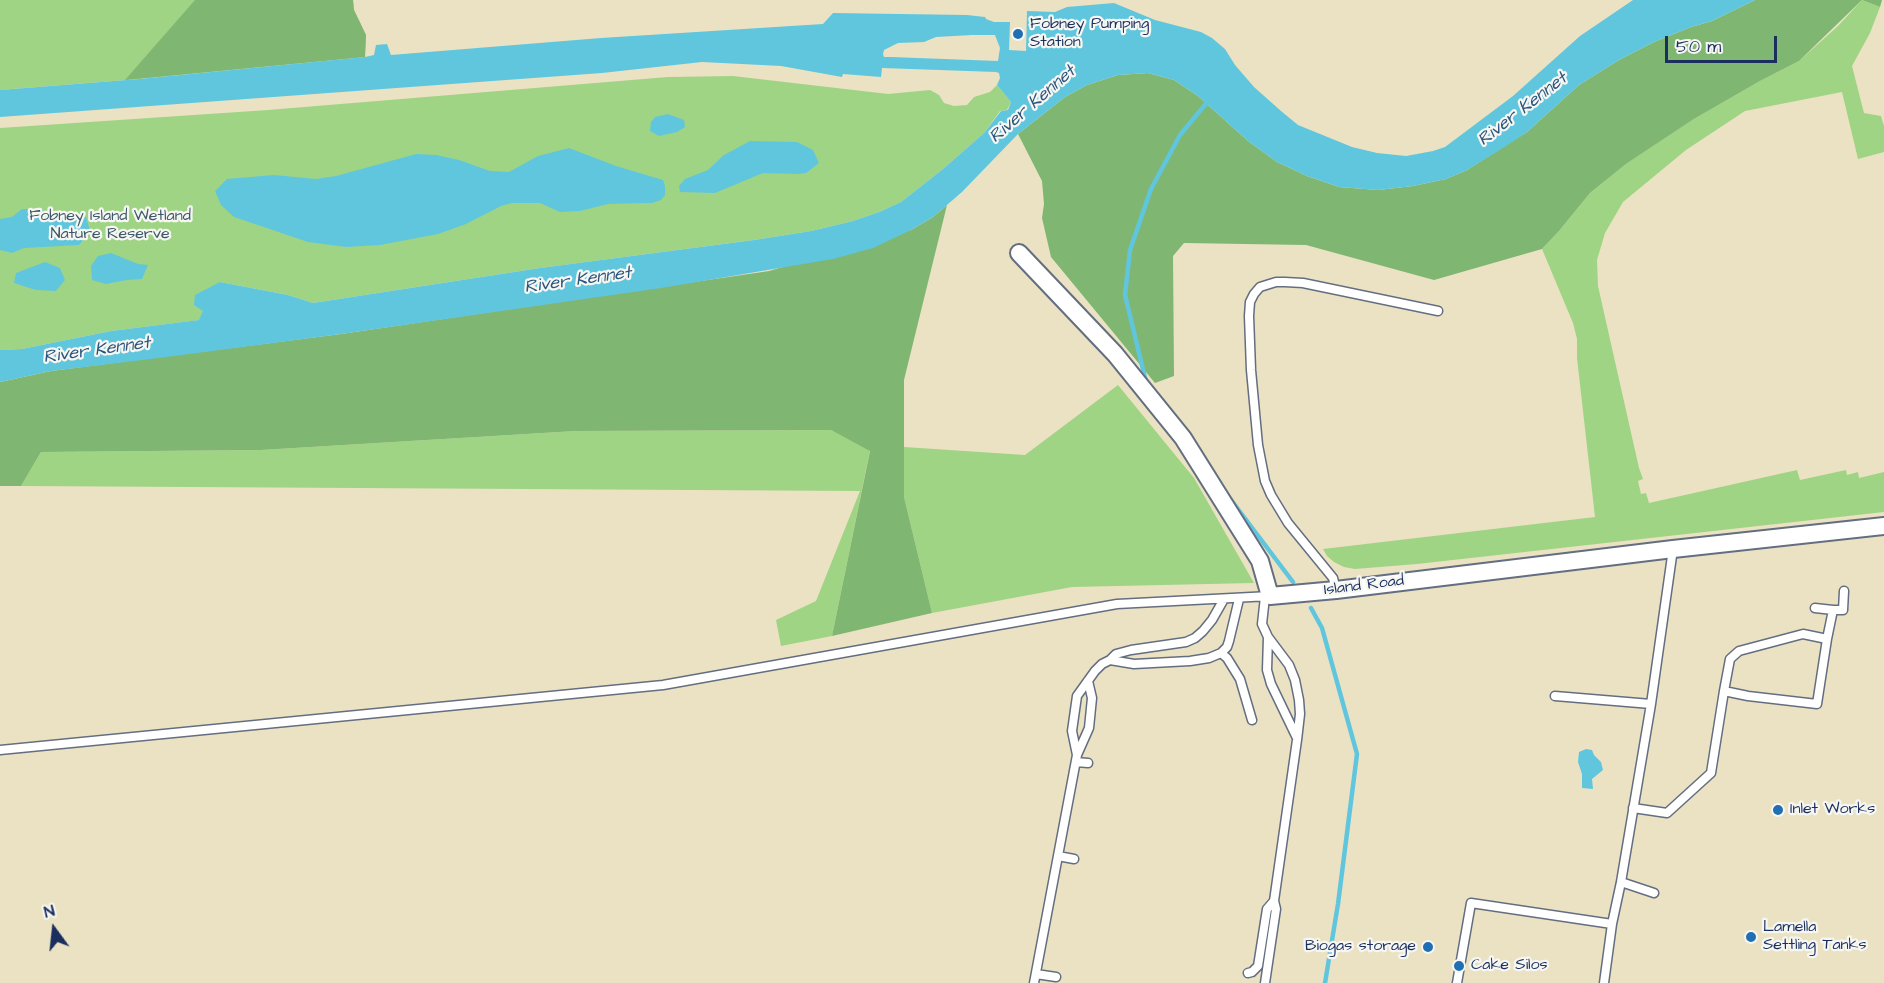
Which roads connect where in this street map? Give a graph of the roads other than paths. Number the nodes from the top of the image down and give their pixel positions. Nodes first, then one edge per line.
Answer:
1 (1019, 253) dead end
2 (1438, 311) dead end
3 (1884, 526) edge
4 (1673, 549) junction
5 (1336, 590) junction
6 (1844, 591) dead end
7 (1267, 596) junction
8 (1224, 599) junction
9 (1239, 599) junction
10 (1815, 608) dead end
11 (1833, 610) junction
12 (1268, 637) junction
13 (1827, 639) junction
14 (1221, 653) junction
15 (1110, 660) junction
16 (1088, 681) junction
17 (1724, 691) junction
18 (1555, 696) dead end
19 (1651, 704) junction
20 (1252, 720) dead end
21 (1298, 740) junction
22 (0, 750) edge
23 (1076, 758) junction
24 (1088, 763) dead end
25 (1633, 808) junction
26 (1058, 856) junction
27 (1074, 859) dead end
28 (1621, 882) junction
29 (1654, 893) dead end
30 (1274, 901) junction
31 (1612, 924) junction
32 (1248, 973) dead end
33 (1056, 977) dead end
34 (1035, 978) edge
35 (1265, 983) edge
36 (1457, 983) edge
37 (1604, 983) edge

1 - 7 street
2 - 5 lane
3 - 4 street, Island Road
4 - 5 street, Island Road
4 - 19 lane
5 - 7 street, Island Road
6 - 11 lane
7 - 9 lane
7 - 12 lane
8 - 9 lane
8 - 15 lane
8 - 22 lane
9 - 14 lane
10 - 11 lane
11 - 13 lane
12 - 21 lane
12 - 21 lane
13 - 17 lane
13 - 17 lane
14 - 15 lane
14 - 20 lane
15 - 16 lane
16 - 23 lane
16 - 23 lane
17 - 25 lane
18 - 19 lane
19 - 25 lane
21 - 30 lane
23 - 24 lane
23 - 26 lane
25 - 28 lane
26 - 27 lane
26 - 34 lane
28 - 29 lane
28 - 31 lane
30 - 32 lane
30 - 35 lane
31 - 36 lane
31 - 37 lane
33 - 34 lane

